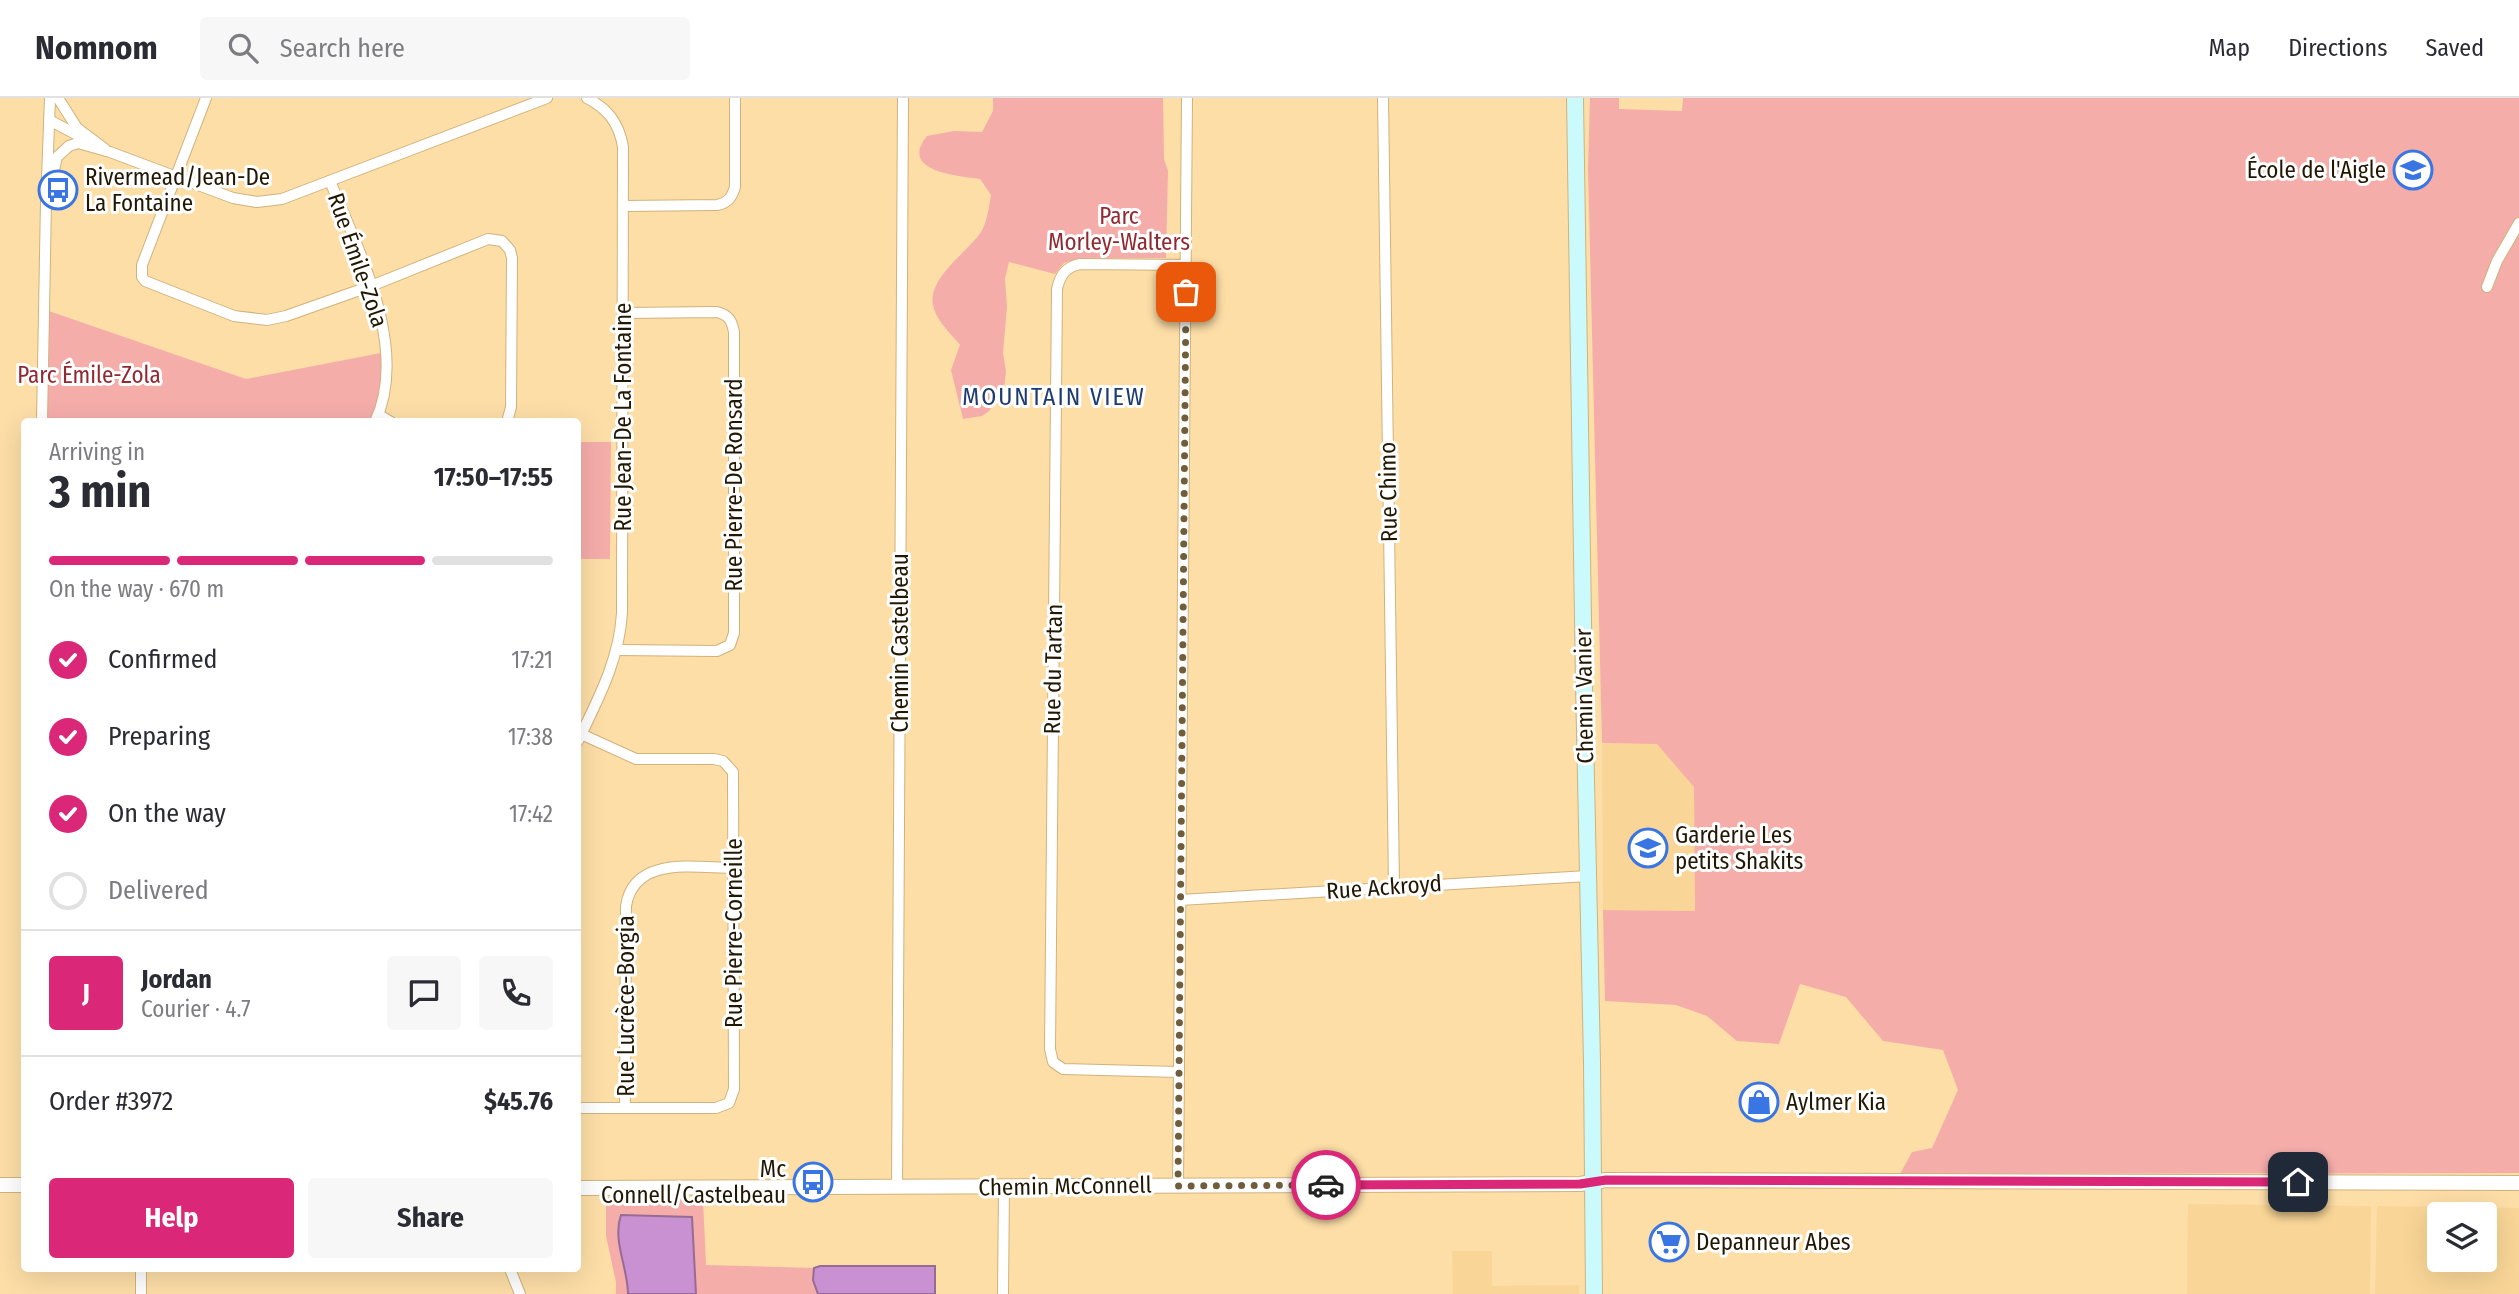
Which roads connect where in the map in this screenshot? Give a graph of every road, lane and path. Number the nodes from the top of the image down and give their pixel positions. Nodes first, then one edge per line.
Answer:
1 (50, 98) edge
2 (58, 98) edge
3 (206, 98) edge
4 (547, 98) edge
5 (587, 98) edge
6 (735, 98) edge
7 (903, 98) edge
8 (1187, 98) edge
9 (1382, 98) edge
10 (1575, 98) edge
11 (49, 120) junction
12 (110, 152) junction
13 (175, 176) junction
14 (331, 181) junction
15 (46, 206) junction
16 (623, 206) junction
17 (2519, 223) edge
18 (1186, 265) junction
19 (371, 286) junction
20 (2487, 287) dead end
21 (624, 313) junction
22 (42, 418) edge
23 (377, 418) edge
24 (508, 418) edge
25 (618, 650) junction
26 (581, 733) edge
27 (581, 739) edge
28 (734, 868) junction
29 (1588, 876) junction
30 (1394, 886) junction
31 (1180, 900) junction
32 (1179, 1072) junction
33 (581, 1108) edge
34 (625, 1108) junction
35 (1594, 1182) junction
36 (2519, 1183) edge
37 (0, 1185) edge
38 (21, 1185) edge
39 (1178, 1186) junction
40 (1004, 1187) junction
41 (581, 1188) edge
42 (897, 1188) junction
43 (141, 1272) edge
44 (511, 1272) edge
45 (141, 1294) edge
46 (520, 1294) edge
47 (1003, 1294) edge
48 (1594, 1294) edge

1 - 11 street
2 - 12 street
3 - 13 street
4 - 14 street
5 - 16 street, Rue Jean-De La Fontaine
6 - 16 street
7 - 42 street, Chemin Castelbeau
8 - 18 street
9 - 30 street, Rue Chimo
10 - 29 main road, Chemin Vanier
11 - 12 street
11 - 15 street
12 - 13 street
12 - 15 street
13 - 14 street
13 - 19 street
14 - 19 street, Rue Émile-Zola
15 - 22 street
16 - 21 street, Rue Jean-De La Fontaine
17 - 20 street
18 - 31 street
18 - 32 street, Rue du Tartan
19 - 23 street, Rue Émile-Zola
19 - 24 street
21 - 25 street, Rue Jean-De La Fontaine
21 - 25 street, Rue Pierre-De Ronsard
25 - 26 street, Rue Jean-De La Fontaine
27 - 28 street, Rue Pierre-Corneille
28 - 34 street, Rue Lucrèce-Borgia
28 - 34 street, Rue Pierre-Corneille
29 - 30 street, Rue Ackroyd
29 - 35 main road, Chemin Vanier
30 - 31 street, Rue Ackroyd
31 - 32 street
32 - 39 street
33 - 34 street, Rue Pierre-Corneille
35 - 36 street, Chemin McConnell
35 - 39 street, Chemin McConnell
35 - 48 main road, Chemin Vanier
37 - 38 street
39 - 40 street, Chemin McConnell
40 - 42 street, Chemin McConnell
40 - 47 street
41 - 42 street, Chemin McConnell
43 - 45 street
44 - 46 street

